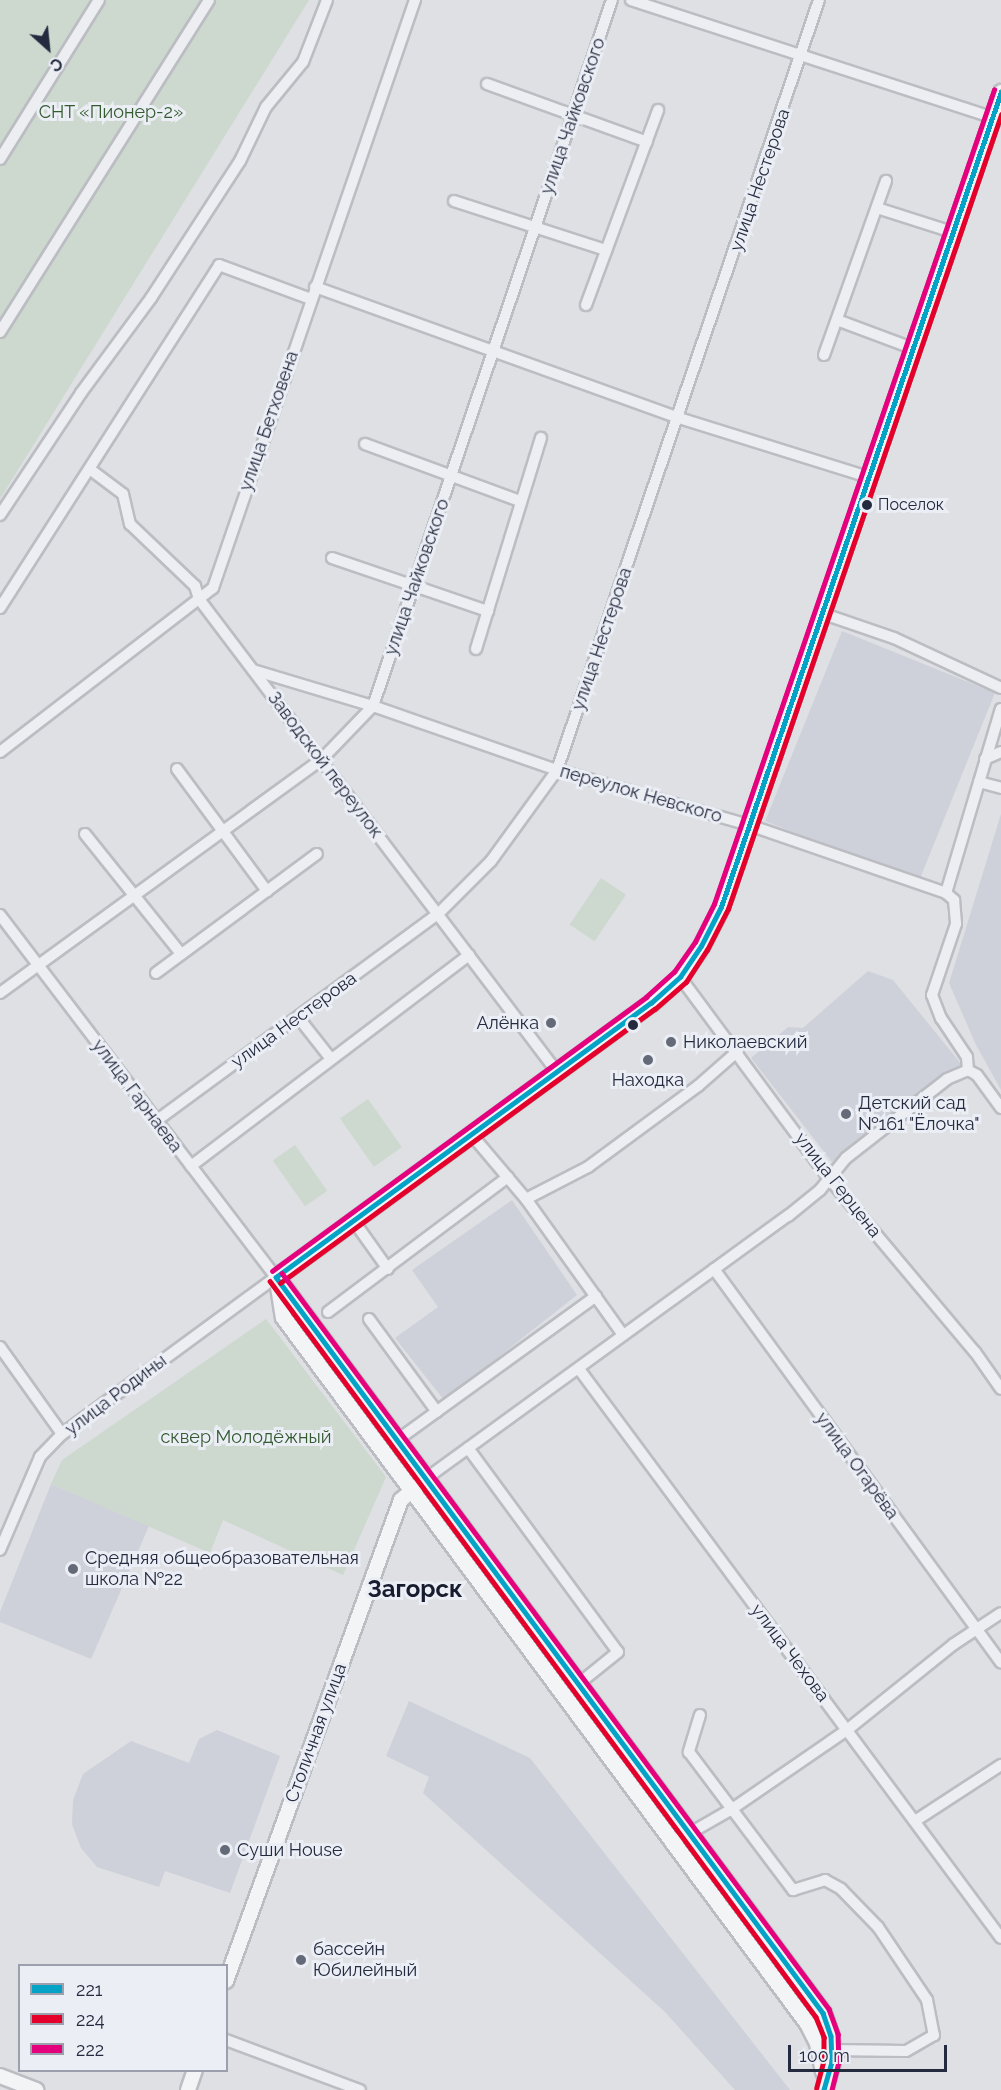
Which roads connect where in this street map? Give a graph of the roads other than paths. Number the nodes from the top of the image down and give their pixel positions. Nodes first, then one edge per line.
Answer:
1 (99, 0) edge
2 (209, 0) edge
3 (327, 0) edge
4 (415, 0) edge
5 (612, 0) edge
6 (631, 0) edge
7 (819, 0) edge
8 (802, 57) junction
9 (487, 84) dead end
10 (1001, 92) edge
11 (658, 110) dead end
12 (573, 115) junction
13 (997, 118) edge
14 (646, 142) junction
15 (0, 159) edge
16 (886, 181) dead end
17 (454, 201) dead end
18 (877, 208) junction
19 (535, 228) junction
20 (952, 232) junction
21 (606, 250) junction
22 (315, 286) junction
23 (311, 298) junction
24 (586, 305) dead end
25 (837, 320) junction
26 (0, 332) edge
27 (912, 348) junction
28 (493, 351) junction
29 (824, 355) dead end
30 (679, 418) junction
31 (541, 438) dead end
32 (365, 444) dead end
33 (91, 470) junction
34 (452, 475) junction
35 (869, 477) junction
36 (520, 501) junction
37 (0, 515) edge
38 (332, 558) dead end
39 (414, 585) junction
40 (199, 599) junction
41 (0, 608) edge
42 (488, 611) junction
43 (821, 613) junction
44 (476, 649) dead end
45 (253, 670) junction
46 (1001, 688) edge
47 (373, 706) junction
48 (1001, 709) edge
49 (0, 752) edge
50 (1001, 752) edge
51 (985, 759) junction
52 (321, 760) junction
53 (177, 769) dead end
54 (557, 770) junction
55 (979, 782) junction
56 (1001, 788) edge
57 (749, 825) junction
58 (222, 831) junction
59 (85, 834) dead end
60 (317, 854) dead end
61 (267, 891) junction
62 (946, 893) junction
63 (132, 897) junction
64 (438, 914) junction
65 (0, 915) edge
66 (181, 954) junction
67 (469, 955) junction
68 (37, 965) junction
69 (156, 973) dead end
70 (680, 977) junction
71 (0, 993) edge
72 (298, 1017) junction
73 (738, 1051) junction
74 (331, 1059) junction
75 (968, 1070) junction
76 (556, 1072) junction
77 (1001, 1108) edge
78 (156, 1121) junction
79 (471, 1134) junction
80 (191, 1166) junction
81 (828, 1177) junction
82 (508, 1178) junction
83 (526, 1199) junction
84 (353, 1220) junction
85 (388, 1269) junction
86 (714, 1269) junction
87 (276, 1276) junction
88 (596, 1296) junction
89 (328, 1312) dead end
90 (369, 1319) dead end
91 (623, 1335) junction
92 (0, 1347) edge
93 (579, 1369) junction
94 (1001, 1389) edge
95 (437, 1412) junction
96 (62, 1434) junction
97 (396, 1442) junction
98 (468, 1448) junction
99 (418, 1485) junction
100 (0, 1550) edge
101 (1001, 1613) edge
102 (978, 1632) junction
103 (1001, 1663) edge
104 (581, 1682) junction
105 (700, 1715) dead end
106 (847, 1730) junction
107 (1001, 1765) edge
108 (732, 1809) junction
109 (915, 1821) junction
110 (691, 1832) junction
111 (671, 1844) junction
112 (1001, 1938) edge
113 (228, 1976) edge
114 (228, 2041) edge
115 (831, 2050) junction
116 (194, 2072) edge
117 (0, 2076) edge
118 (36, 2090) edge
119 (188, 2090) edge
120 (360, 2090) edge
121 (823, 2090) edge

1 - 15 street
2 - 26 street
3 - 37 street
4 - 22 street, улица Бетховена
5 - 12 street, улица Чайковского
6 - 8 street
7 - 8 street, улица Нестерова
8 - 13 street
8 - 30 street, улица Нестерова
9 - 12 street
10 - 13 main road
11 - 14 street
12 - 14 street
12 - 19 street, улица Чайковского
13 - 20 main road
14 - 21 street
16 - 18 street
17 - 19 street
18 - 20 street
18 - 25 street
19 - 21 street
19 - 28 street, улица Чайковского
20 - 27 main road
21 - 24 street
22 - 23 street, улица Бетховена
22 - 28 street
23 - 33 street
23 - 40 street, улица Бетховена
25 - 27 street
25 - 29 street
27 - 35 main road
28 - 30 street
28 - 34 street, улица Чайковского
30 - 35 street
30 - 54 street, улица Нестерова
31 - 36 street
32 - 34 street
33 - 40 street, Заводской переулок
33 - 41 street
34 - 36 street
34 - 39 street, улица Чайковского
35 - 43 main road
36 - 42 street
38 - 39 street
39 - 42 street
39 - 47 street, улица Чайковского
40 - 45 street, Заводской переулок
40 - 49 street, улица Бетховена
42 - 44 street
43 - 46 street
43 - 57 main road
45 - 47 street, переулок Невского
45 - 52 street, Заводской переулок
47 - 52 street, улица Чайковского
47 - 54 street, переулок Невского
48 - 51 street
50 - 51 street
51 - 55 street
52 - 58 street, улица Чайковского
52 - 64 street, Заводской переулок
53 - 58 street
54 - 57 street, переулок Невского
54 - 64 street, улица Нестерова
55 - 56 street
55 - 62 street
57 - 62 street, переулок Невского
57 - 70 main road
58 - 61 street
58 - 63 street, улица Чайковского
59 - 63 street
60 - 61 street
61 - 66 street
62 - 75 street
63 - 66 street
63 - 68 street, улица Чайковского
64 - 67 street, Заводской переулок
64 - 72 street, улица Нестерова
65 - 68 street, улица Гарнаева
66 - 69 street
67 - 74 street
67 - 76 street, Заводской переулок
68 - 71 street, улица Чайковского
68 - 78 street, улица Гарнаева
70 - 73 street, улица Герцена
70 - 76 main road
72 - 74 street
72 - 78 street, улица Нестерова
73 - 81 street, улица Герцена
73 - 83 street
74 - 80 street
75 - 77 street
75 - 81 street
76 - 79 main road
78 - 80 street, улица Гарнаева
79 - 82 street
79 - 84 main road
80 - 87 street, улица Гарнаева
81 - 86 street
81 - 94 street, улица Герцена
82 - 83 street
82 - 85 street
83 - 88 street
84 - 85 street
84 - 87 main road
85 - 89 street
86 - 91 street
86 - 102 street, улица Огарёва
87 - 96 street, улица Родины
87 - 97 main road, улица Гарнаева
87 - 99 main road, улица Гарнаева
88 - 91 street
88 - 95 street
90 - 95 street
91 - 93 street
92 - 96 street
93 - 98 street
93 - 106 street, улица Чехова
95 - 97 street
96 - 100 street, улица Родины
97 - 99 main road, улица Гарнаева
98 - 99 street
98 - 104 street
99 - 104 main road, улица Гарнаева
99 - 111 main road, улица Гарнаева
99 - 113 street, Столичная улица
101 - 102 street
102 - 103 street, улица Огарёва
102 - 106 street
104 - 110 main road, улица Гарнаева
105 - 108 street
106 - 108 street
106 - 109 street, улица Чехова
107 - 109 street
108 - 110 street
108 - 115 street
109 - 112 street, улица Чехова
110 - 111 street
110 - 115 main road, улица Гарнаева
111 - 121 main road, улица Гарнаева
114 - 120 street
115 - 121 main road, улица Гарнаева
116 - 119 street
117 - 118 street

